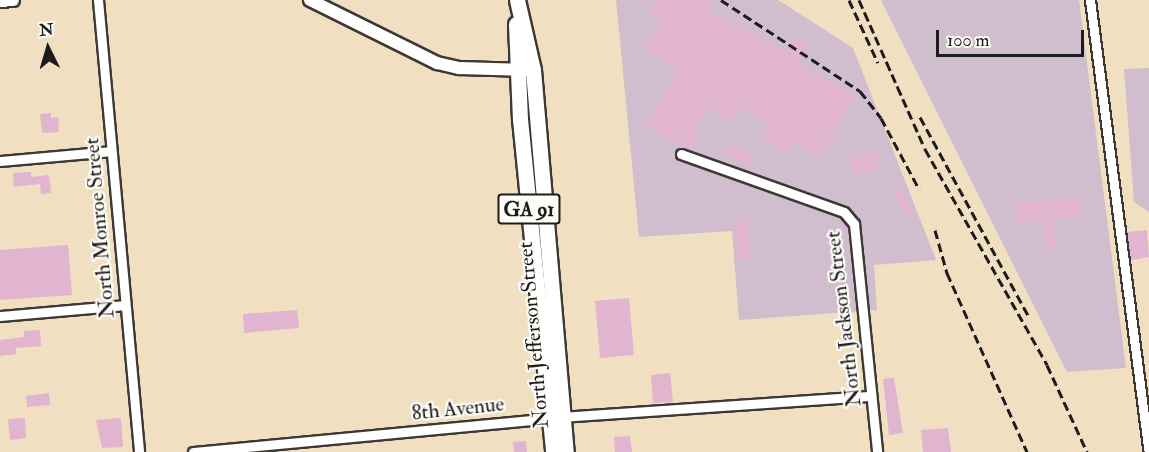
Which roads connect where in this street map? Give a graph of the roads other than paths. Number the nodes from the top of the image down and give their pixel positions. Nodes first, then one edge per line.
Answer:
1 (13, 0) edge
2 (98, 0) edge
3 (310, 0) edge
4 (517, 0) edge
5 (1090, 0) edge
6 (0, 1) edge
7 (516, 70) junction
8 (533, 70) junction
9 (111, 151) junction
10 (681, 154) dead end
11 (0, 161) edge
12 (125, 305) junction
13 (0, 316) edge
14 (871, 396) junction
15 (556, 417) junction
16 (139, 452) edge
17 (193, 452) edge
18 (553, 452) edge
19 (566, 452) edge
20 (877, 452) edge
21 (1149, 452) edge

1 - 6 street
2 - 9 street, North Monroe Street
3 - 7 street
4 - 7 main road, North Jefferson Street / GA 91
4 - 8 main road, North Jefferson Street / GA 91
5 - 21 street
7 - 8 street
7 - 15 main road, North Jefferson Street / GA 91
8 - 15 main road, North Jefferson Street / GA 91
9 - 11 street
9 - 12 street, North Monroe Street
10 - 14 street, North Jackson Street
12 - 13 street
12 - 16 street, North Monroe Street
14 - 15 street, 8th Avenue
14 - 20 street, North Jackson Street
15 - 17 street, 8th Avenue
15 - 18 main road, North Jefferson Street / GA 91
15 - 19 main road, North Jefferson Street / GA 91

